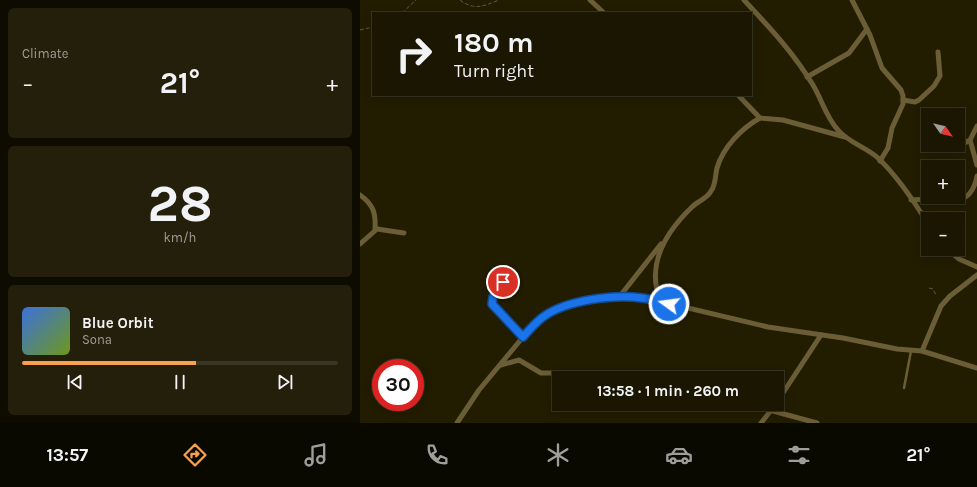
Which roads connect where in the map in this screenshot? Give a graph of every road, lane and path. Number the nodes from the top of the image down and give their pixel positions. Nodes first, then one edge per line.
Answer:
1 (416, 0) edge
2 (460, 0) edge
3 (498, 0) edge
4 (590, 0) edge
5 (744, 0) edge
6 (852, 0) edge
7 (403, 12) edge
8 (603, 12) edge
9 (372, 27) edge
10 (867, 29) junction
11 (360, 30) edge
12 (938, 52) dead end
13 (807, 78) junction
14 (739, 96) edge
15 (903, 100) junction
16 (760, 118) junction
17 (977, 126) edge
18 (846, 138) junction
19 (970, 140) junction
20 (965, 143) edge
21 (880, 160) junction
22 (977, 165) edge
23 (977, 176) edge
24 (360, 196) edge
25 (911, 200) junction
26 (921, 214) edge
27 (375, 230) junction
28 (404, 233) dead end
29 (665, 238) junction
30 (360, 244) edge
31 (955, 256) edge
32 (977, 267) edge
33 (511, 271) dead end
34 (977, 275) edge
35 (929, 288) dead end
36 (936, 295) dead end
37 (620, 296) junction
38 (661, 302) junction
39 (821, 335) junction
40 (523, 337) junction
41 (911, 350) junction
42 (922, 351) junction
43 (501, 365) junction
44 (977, 368) edge
45 (552, 373) edge
46 (904, 388) dead end
47 (784, 391) edge
48 (771, 411) edge
49 (775, 411) edge
50 (458, 423) edge
51 (761, 423) edge
52 (817, 423) edge

1 - 7 path
2 - 3 path
4 - 8 street
5 - 13 street
6 - 10 street
9 - 11 path
10 - 13 street
10 - 15 street
12 - 15 street
13 - 18 street
14 - 16 street
15 - 21 street
16 - 18 street
16 - 29 street
17 - 19 street
18 - 21 street
19 - 20 street
19 - 22 street
21 - 25 street
23 - 25 street
24 - 27 street
25 - 26 street
27 - 28 street
27 - 30 street
29 - 37 street
29 - 38 street
31 - 32 street
33 - 40 street
34 - 42 street
35 - 36 path
37 - 38 street
37 - 40 street
38 - 39 street
39 - 41 street
39 - 47 street
40 - 43 street
41 - 42 street
41 - 46 lane
42 - 44 street
43 - 45 street
43 - 50 street
48 - 51 street
49 - 52 street

